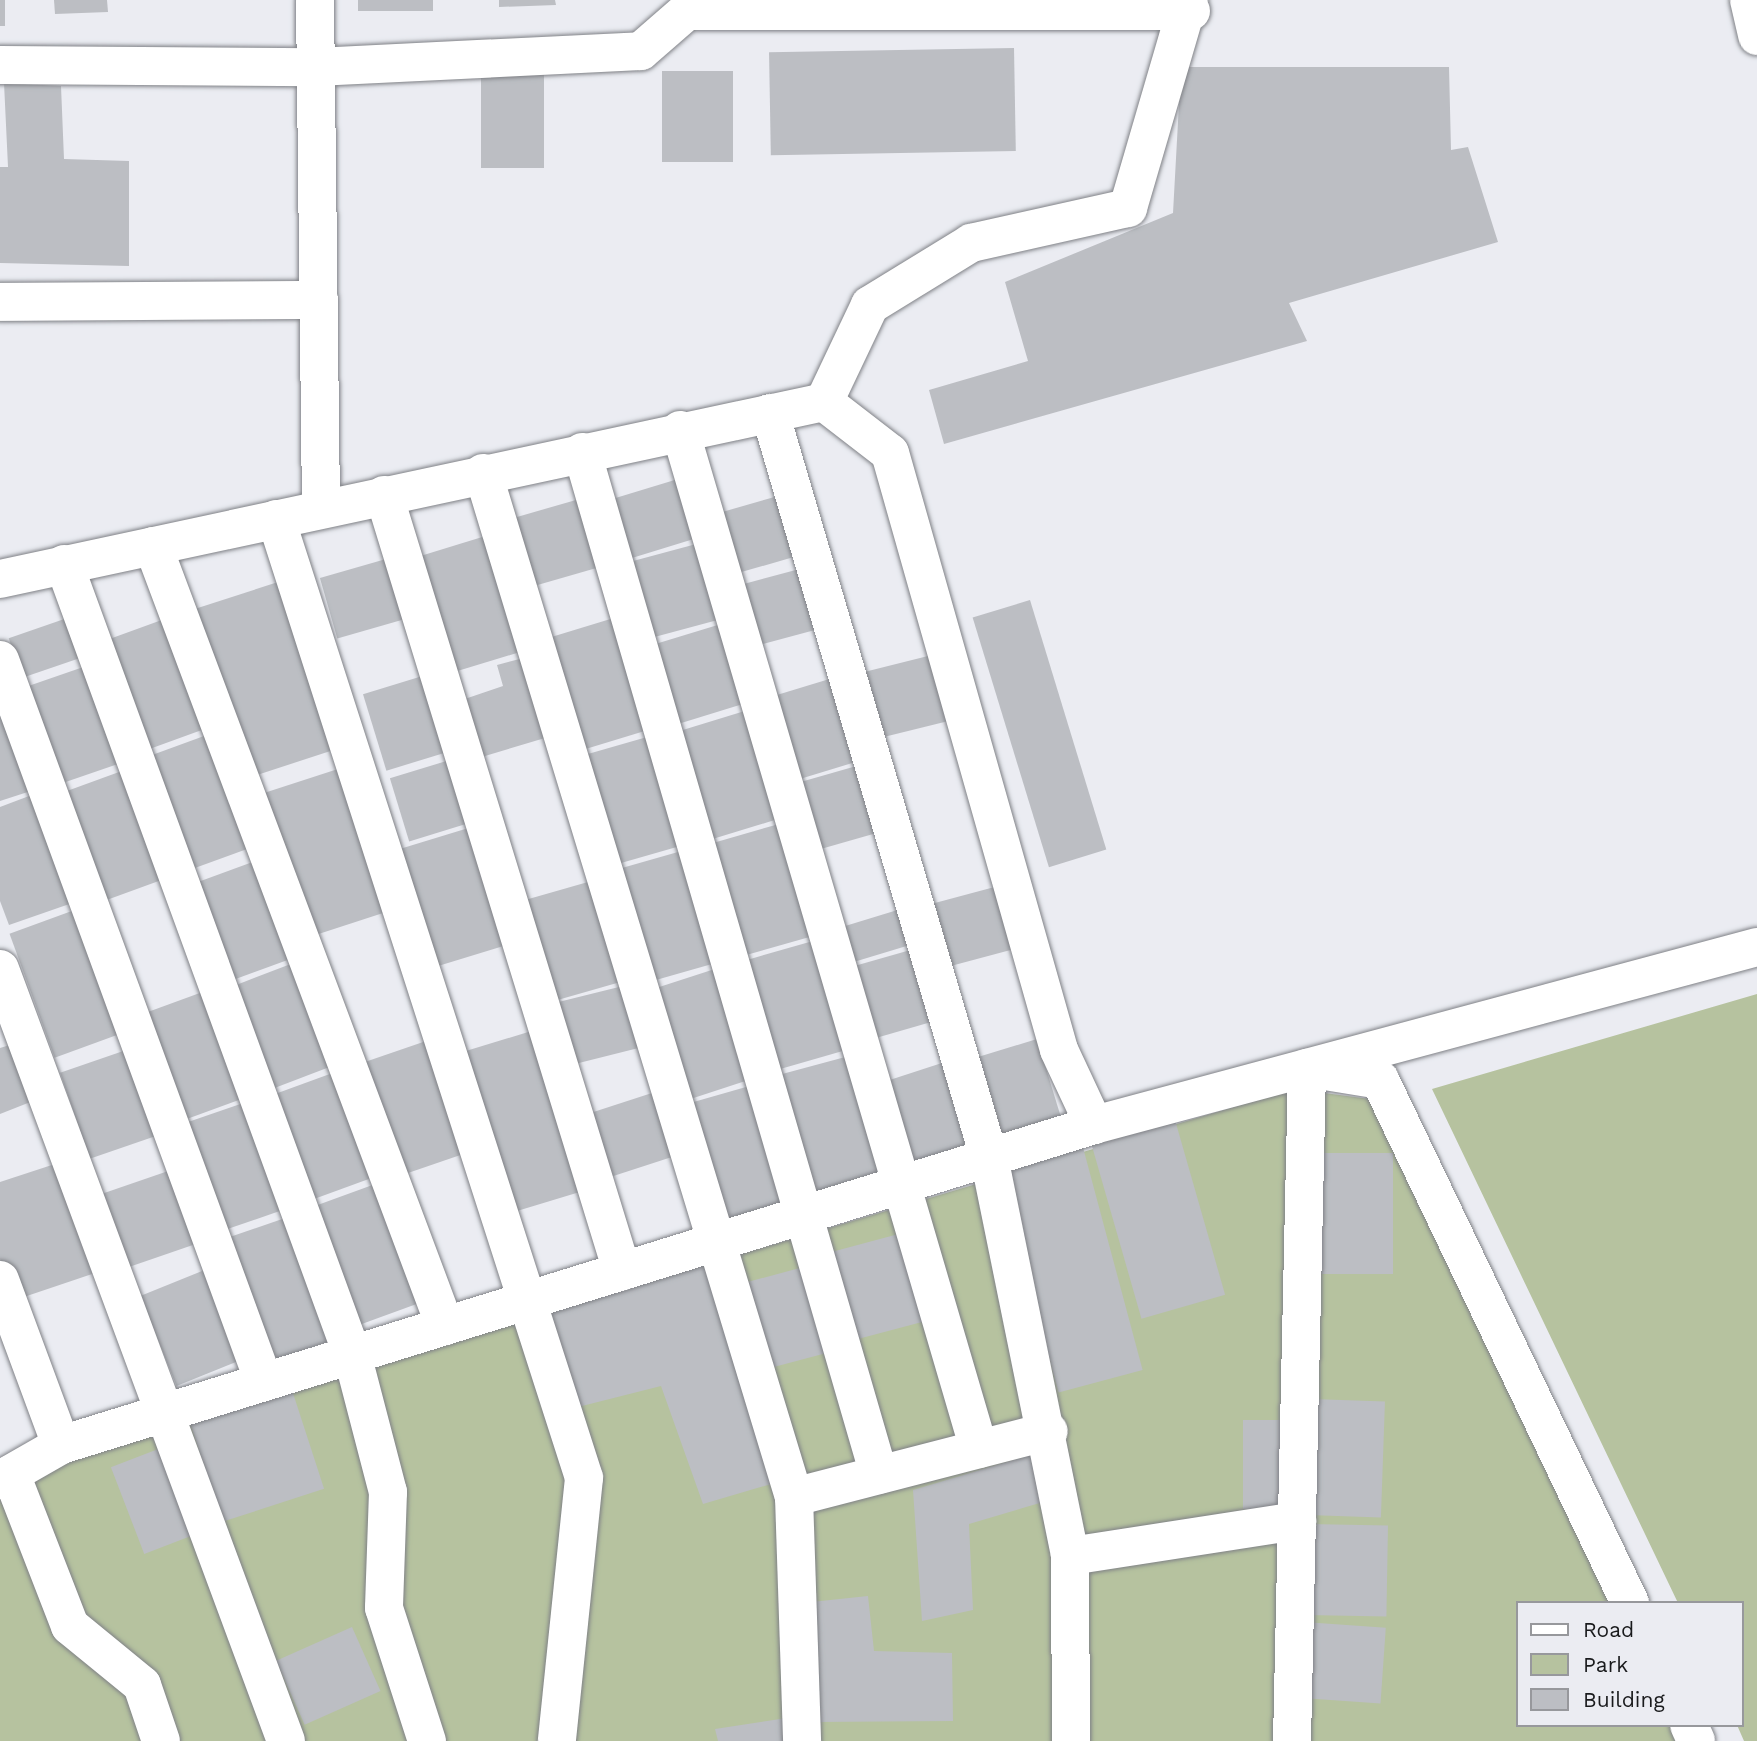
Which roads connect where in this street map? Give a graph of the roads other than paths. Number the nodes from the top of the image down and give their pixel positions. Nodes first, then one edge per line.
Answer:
1 (315, 0) edge
2 (1749, 0) edge
3 (1190, 5) edge
4 (1757, 36) edge
5 (0, 65) edge
6 (316, 67) junction
7 (318, 300) junction
8 (0, 302) edge
9 (824, 402) junction
10 (770, 413) junction
11 (680, 430) junction
12 (582, 452) junction
13 (483, 473) junction
14 (384, 495) junction
15 (321, 509) junction
16 (276, 519) junction
17 (153, 546) junction
18 (64, 565) junction
19 (0, 579) edge
20 (0, 660) edge
21 (1757, 947) edge
22 (0, 969) edge
23 (1307, 1068) junction
24 (1094, 1125) junction
25 (622, 1271) junction
26 (0, 1280) edge
27 (445, 1326) junction
28 (264, 1382) junction
29 (1049, 1431) junction
30 (61, 1445) junction
31 (979, 1449) junction
32 (879, 1475) junction
33 (5, 1477) edge
34 (794, 1497) junction
35 (1297, 1521) junction
36 (1070, 1556) junction
37 (1629, 1601) edge
38 (161, 1741) edge
39 (286, 1741) edge
40 (427, 1741) edge
41 (557, 1741) edge
42 (803, 1741) edge
43 (1071, 1741) edge
44 (1292, 1741) edge

1 - 6 street
2 - 4 street
3 - 6 street
3 - 9 street
5 - 6 street
6 - 7 street
7 - 8 street
7 - 15 street
9 - 10 street
9 - 24 street
10 - 11 street
10 - 29 street
11 - 12 street
11 - 31 street
12 - 13 street
12 - 32 street
13 - 14 street
13 - 34 street
14 - 15 street
14 - 25 street
15 - 16 street
16 - 17 street
16 - 41 street
17 - 18 street
17 - 27 street
18 - 19 street
18 - 40 street
20 - 28 street
21 - 23 street
22 - 39 street
23 - 24 street
23 - 35 street
23 - 37 street
24 - 25 street
25 - 27 street
26 - 30 street
27 - 28 street
28 - 30 street
29 - 31 street
29 - 36 street
30 - 33 street
31 - 32 street
32 - 34 street
33 - 38 street
34 - 42 street
35 - 36 street
35 - 44 street
36 - 43 street

